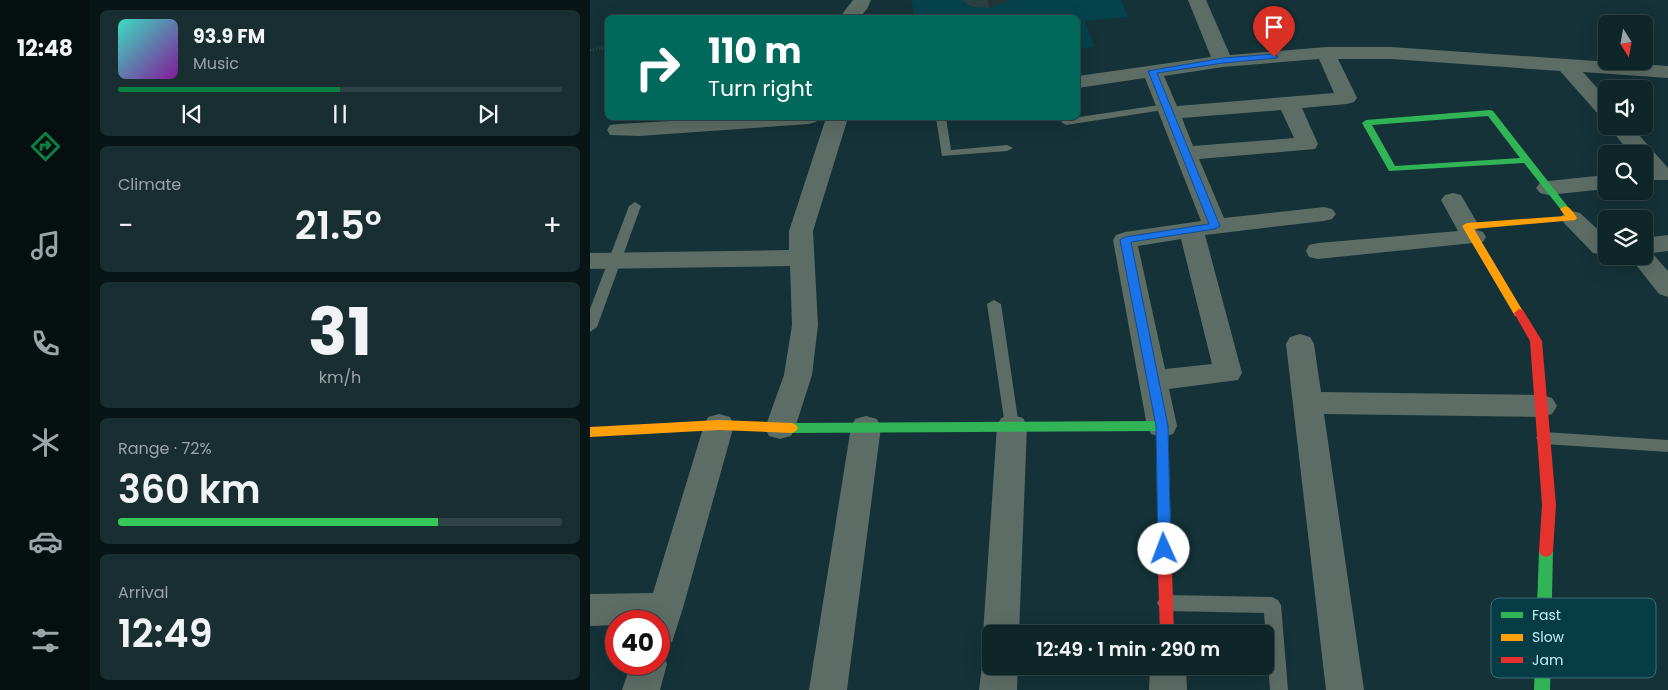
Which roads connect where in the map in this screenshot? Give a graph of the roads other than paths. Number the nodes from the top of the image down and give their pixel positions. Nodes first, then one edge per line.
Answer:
1 (862, 0) edge
2 (1196, 0) edge
3 (851, 15) edge
4 (1326, 53) junction
5 (1223, 60) junction
6 (1566, 65) junction
7 (1152, 71) junction
8 (1668, 72) edge
9 (1080, 82) edge
10 (1598, 102) edge
11 (1289, 103) junction
12 (1168, 110) junction
13 (781, 120) edge
14 (837, 120) edge
15 (941, 120) edge
16 (1066, 122) dead end
17 (618, 130) dead end
18 (1627, 135) edge
19 (1636, 145) edge
20 (1006, 148) dead end
21 (1185, 153) junction
22 (1526, 160) junction
23 (1598, 183) edge
24 (1548, 188) junction
25 (1453, 200) dead end
26 (635, 206) dead end
27 (1324, 214) dead end
28 (1572, 218) junction
29 (1203, 228) junction
30 (1470, 231) junction
31 (1598, 243) edge
32 (1668, 243) edge
33 (1653, 245) edge
34 (1318, 251) dead end
35 (802, 258) junction
36 (602, 261) edge
37 (1649, 265) edge
38 (1668, 288) edge
39 (994, 304) dead end
40 (590, 327) edge
41 (1300, 344) dead end
42 (1152, 380) junction
43 (1306, 403) junction
44 (1542, 406) junction
45 (719, 425) junction
46 (1012, 426) junction
47 (1162, 426) junction
48 (866, 427) junction
49 (780, 428) junction
50 (590, 432) edge
51 (1544, 438) junction
52 (1668, 446) edge
53 (1543, 598) edge
54 (1166, 603) junction
55 (590, 610) edge
56 (665, 610) edge
57 (605, 612) edge
58 (1001, 625) edge
59 (1167, 625) edge
60 (646, 675) edge
61 (999, 675) edge
62 (1168, 675) edge
63 (641, 690) edge
64 (828, 690) edge
65 (998, 690) edge
66 (1168, 690) edge
67 (1279, 690) edge
68 (1344, 690) edge

1 - 3 street
2 - 5 street
4 - 5 street
4 - 6 street
4 - 11 street
5 - 7 street
6 - 8 street
6 - 10 street
7 - 9 street
7 - 12 street
11 - 12 street
11 - 21 street
12 - 16 lane
12 - 21 street
13 - 17 street
14 - 35 street
15 - 20 lane
18 - 19 street
21 - 29 street
22 - 22 street
22 - 24 street
23 - 24 street
24 - 28 street
25 - 30 street
26 - 36 lane
27 - 29 street
28 - 30 street
28 - 31 street
29 - 42 street
29 - 42 street
30 - 34 street
30 - 44 street
32 - 33 street
35 - 36 street
35 - 49 street
36 - 40 lane
37 - 38 street
39 - 46 lane
41 - 43 street
42 - 47 street
43 - 44 street
43 - 68 street
44 - 51 street
45 - 49 street
45 - 50 street
45 - 56 street
46 - 47 street
46 - 48 street
46 - 58 street
47 - 54 street
48 - 49 street
48 - 64 street
51 - 52 lane
51 - 53 street
54 - 59 street
54 - 67 lane
55 - 57 street
60 - 63 street
61 - 65 street
62 - 66 street

